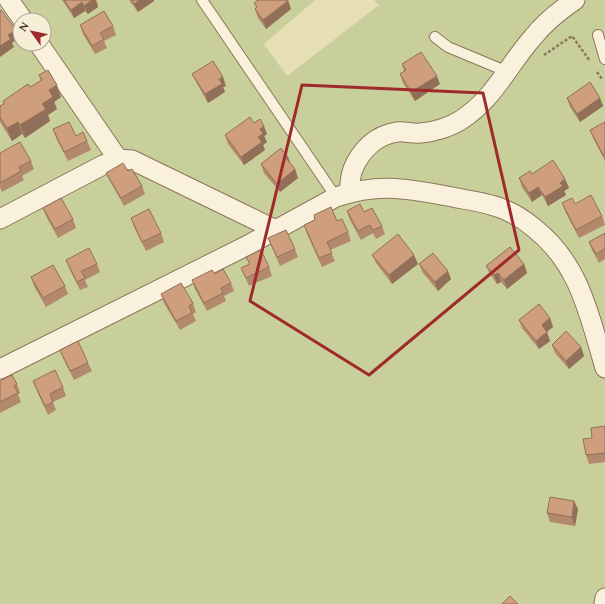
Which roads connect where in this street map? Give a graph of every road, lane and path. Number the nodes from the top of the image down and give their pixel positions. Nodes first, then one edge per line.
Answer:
1 (10, 0) edge
2 (202, 0) edge
3 (575, 0) edge
4 (18, 12) edge
5 (598, 35) dead end
6 (435, 37) dead end
7 (44, 52) edge
8 (542, 56) dead end
9 (605, 59) edge
10 (508, 72) junction
11 (602, 79) dead end
12 (118, 159) junction
13 (342, 195) junction
14 (0, 219) edge
15 (276, 230) junction
16 (605, 368) edge
17 (0, 369) edge
18 (605, 598) edge
19 (604, 604) edge

1 - 4 street
2 - 13 lane
3 - 10 street
5 - 9 lane
6 - 10 lane
7 - 12 street
8 - 11 path
10 - 13 street
12 - 14 street
12 - 15 street
13 - 15 street
13 - 16 street
15 - 17 street
18 - 19 street

